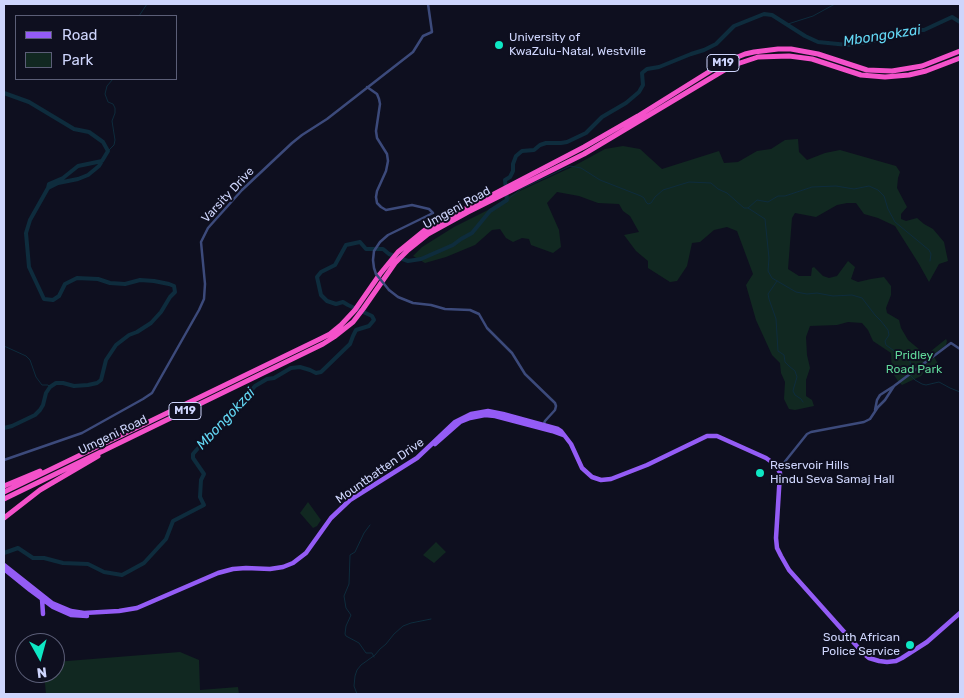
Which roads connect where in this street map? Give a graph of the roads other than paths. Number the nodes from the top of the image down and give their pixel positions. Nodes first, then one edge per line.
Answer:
1 (428, 4) edge
2 (960, 51) edge
3 (960, 58) edge
4 (367, 87) junction
5 (401, 253) junction
6 (359, 310) junction
7 (960, 349) edge
8 (894, 386) junction
9 (874, 411) junction
10 (477, 414) junction
11 (543, 426) junction
12 (140, 433) junction
13 (75, 457) junction
14 (4, 460) edge
15 (783, 464) joint
16 (779, 471) junction
17 (370, 480) dead end
18 (378, 481) junction
19 (4, 486) edge
20 (4, 492) edge
21 (4, 500) edge
22 (4, 518) edge
23 (4, 567) edge
24 (42, 599) junction
25 (960, 613) edge
26 (43, 614) dead end

1 - 4 street, Varsity Drive
2 - 5 highway, Umgeni Road / M19
3 - 5 highway, Umgeni Road / M19
4 - 11 street, bridge
4 - 14 street, Varsity Drive
5 - 6 highway, Umgeni Road / M19
6 - 12 highway, Umgeni Road / M19
6 - 13 highway, Umgeni Road / M19
7 - 8 street
8 - 9 street
8 - 9 street
9 - 15 street
10 - 11 main road, Mountbatten Drive
10 - 18 main road, Mountbatten Drive
10 - 24 main road, Mountbatten Drive
11 - 16 main road, Mountbatten Drive
12 - 21 highway, Umgeni Road / M19
12 - 22 highway
13 - 19 highway
13 - 20 highway, Umgeni Road / M19
15 - 16 main road
16 - 25 main road
17 - 18 main road
18 - 23 main road, Mountbatten Drive
23 - 24 main road, Mountbatten Drive
24 - 26 main road

